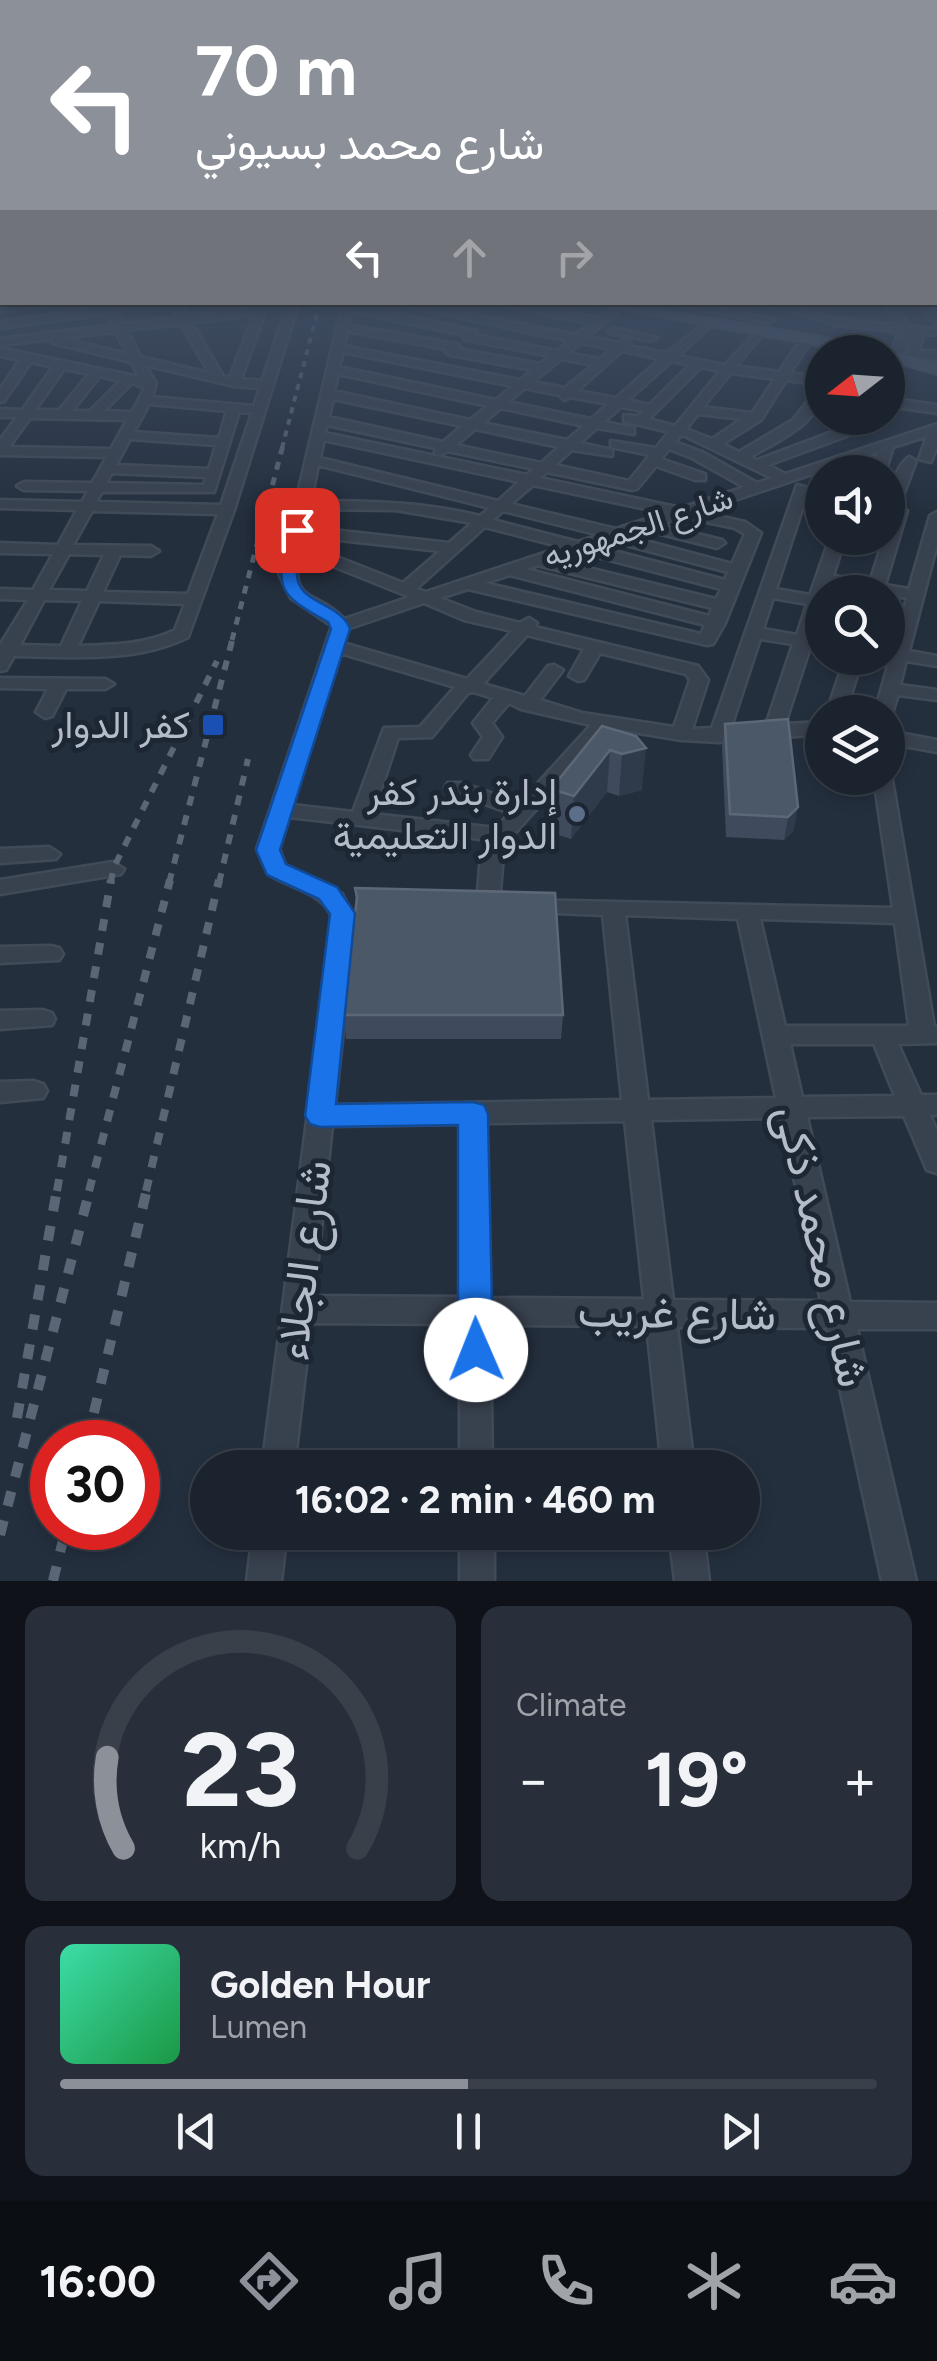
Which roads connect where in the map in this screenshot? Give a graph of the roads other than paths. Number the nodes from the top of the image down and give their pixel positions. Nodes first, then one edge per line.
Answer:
1 (19, 370) edge
2 (57, 370) edge
3 (87, 370) edge
4 (142, 370) edge
5 (179, 370) edge
6 (214, 370) edge
7 (239, 370) edge
8 (272, 370) edge
9 (334, 370) joint
10 (424, 370) edge
11 (450, 370) edge
12 (540, 370) edge
13 (594, 370) edge
14 (655, 370) edge
15 (692, 370) edge
16 (727, 370) edge
17 (774, 370) edge
18 (787, 370) junction
19 (791, 370) edge
20 (97, 372) junction
21 (474, 374) junction
22 (805, 376) edge
23 (129, 378) junction
24 (220, 379) junction
25 (234, 382) junction
26 (150, 383) junction
27 (404, 384) junction
28 (522, 384) junction
29 (267, 385) junction
30 (568, 393) junction
31 (329, 394) junction
32 (448, 394) junction
33 (0, 398) edge
34 (619, 402) junction
35 (377, 404) junction
36 (498, 404) junction
37 (905, 404) edge
38 (652, 409) junction
39 (937, 409) edge
40 (139, 410) junction
41 (259, 410) junction
42 (695, 410) junction
43 (0, 413) edge
44 (606, 413) junction
45 (62, 414) junction
46 (421, 414) junction
47 (544, 414) junction
48 (805, 414) edge
49 (93, 415) junction
50 (756, 417) junction
51 (22, 418) junction
52 (0, 423) edge
53 (472, 424) junction
54 (594, 424) junction
55 (166, 425) dead end
56 (229, 425) junction
57 (635, 426) junction
58 (320, 428) junction
59 (937, 428) edge
60 (680, 429) junction
61 (124, 435) junction
62 (392, 435) junction
63 (520, 435) junction
64 (838, 435) edge
65 (713, 444) junction
66 (570, 445) junction
67 (445, 446) junction
68 (887, 446) junction
69 (376, 447) junction
70 (612, 448) junction
71 (0, 451) edge
72 (661, 453) junction
73 (884, 455) edge
74 (494, 457) junction
75 (740, 457) junction
76 (430, 459) junction
77 (110, 460) junction
78 (313, 460) junction
79 (918, 464) junction
80 (756, 465) junction
81 (216, 468) junction
82 (544, 468) junction
83 (35, 469) junction
84 (351, 470) junction
85 (480, 470) junction
86 (937, 474) edge
87 (583, 476) junction
88 (700, 477) dead end
89 (530, 480) junction
90 (780, 480) junction
91 (401, 482) junction
92 (94, 487) junction
93 (905, 487) edge
94 (424, 488) junction
95 (756, 488) junction
96 (802, 488) junction
97 (570, 489) junction
98 (805, 489) edge
99 (210, 490) junction
100 (452, 494) junction
101 (6, 504) edge
102 (303, 505) junction
103 (346, 505) junction
104 (84, 506) junction
105 (402, 506) junction
106 (500, 506) junction
107 (204, 509) junction
108 (227, 510) junction
109 (434, 510) junction
110 (905, 511) edge
111 (373, 512) junction
112 (682, 513) junction
113 (324, 514) dead end
114 (937, 517) edge
115 (480, 524) junction
116 (645, 525) junction
117 (614, 535) junction
118 (301, 536) junction
119 (717, 543) dead end
120 (0, 548) edge
121 (452, 548) junction
122 (578, 548) junction
123 (60, 549) junction
124 (114, 550) junction
125 (150, 552) dead end
126 (613, 556) junction
127 (540, 560) junction
128 (510, 570) junction
129 (596, 574) junction
130 (735, 578) junction
131 (468, 584) junction
132 (406, 589) junction
133 (583, 589) junction
134 (768, 592) junction
135 (0, 594) edge
136 (905, 594) edge
137 (916, 595) junction
138 (35, 596) junction
139 (92, 597) junction
140 (425, 598) junction
141 (805, 599) edge
142 (196, 600) junction
143 (557, 605) junction
144 (717, 622) junction
145 (0, 626) edge
146 (20, 626) junction
147 (523, 630) junction
148 (754, 633) junction
149 (338, 636) junction
150 (905, 636) edge
151 (805, 641) edge
152 (594, 646) junction
153 (66, 650) junction
154 (3, 656) edge
155 (905, 656) edge
156 (805, 660) edge
157 (937, 661) edge
158 (554, 670) dead end
159 (894, 675) edge
160 (578, 676) dead end
161 (0, 684) edge
162 (59, 684) junction
163 (105, 684) dead end
164 (467, 687) junction
165 (890, 689) junction
166 (888, 695) edge
167 (937, 695) edge
168 (503, 698) junction
169 (527, 705) junction
170 (46, 712) dead end
171 (604, 722) junction
172 (805, 728) edge
173 (774, 729) junction
174 (681, 734) junction
175 (719, 736) junction
176 (905, 741) edge
177 (937, 746) edge
178 (481, 755) dead end
179 (456, 787) dead end
180 (886, 795) edge
181 (280, 810) junction
182 (521, 810) junction
183 (361, 819) junction
184 (502, 835) junction
185 (49, 854) dead end
186 (0, 856) edge
187 (113, 869) dead end
188 (0, 887) edge
189 (613, 907) junction
190 (748, 911) junction
191 (904, 916) junction
192 (51, 954) dead end
193 (0, 955) edge
194 (43, 1019) dead end
195 (0, 1020) edge
196 (930, 1035) edge
197 (776, 1036) junction
198 (882, 1036) junction
199 (34, 1091) dead end
200 (0, 1092) edge
201 (926, 1106) edge
202 (792, 1109) junction
203 (637, 1111) junction
204 (473, 1114) junction
205 (320, 1116) junction
206 (937, 1162) edge
207 (297, 1309) junction
208 (475, 1310) junction
209 (660, 1312) junction
210 (839, 1314) junction
211 (937, 1316) edge
212 (280, 1450) edge
213 (476, 1450) edge
214 (676, 1450) edge
215 (268, 1550) edge
216 (477, 1550) edge
217 (688, 1550) edge
218 (264, 1581) edge
219 (477, 1581) edge
220 (692, 1581) edge
221 (899, 1581) edge

1 - 33 street
2 - 51 street
3 - 20 street
4 - 26 street
5 - 24 street
6 - 24 street
7 - 25 street
8 - 29 street
9 - 27 street
9 - 31 street
10 - 27 street
11 - 21 street
12 - 28 street
13 - 30 street
14 - 34 street
15 - 38 street
16 - 42 street
17 - 18 street
18 - 19 street
18 - 22 street
18 - 50 street
20 - 23 street
20 - 45 street
21 - 28 street
21 - 32 street
23 - 26 street
23 - 49 street
24 - 25 street
25 - 29 street
26 - 40 street
27 - 32 street
27 - 35 street
28 - 30 street
28 - 36 street
29 - 41 street
30 - 34 street
30 - 47 street
31 - 35 street
31 - 58 street
32 - 36 street
32 - 46 street
34 - 38 street
34 - 44 street
35 - 46 street
36 - 47 street
36 - 53 street
37 - 39 street
38 - 57 street
40 - 49 street
40 - 56 street
40 - 61 street
41 - 56 street
41 - 108 street
42 - 50 street
42 - 60 street
43 - 51 street
44 - 54 street
44 - 57 street
45 - 49 street
45 - 51 street
46 - 53 street
46 - 62 street
47 - 54 street
47 - 63 street
48 - 75 street
50 - 65 street
51 - 52 street
51 - 71 street
53 - 63 street
53 - 67 street
54 - 57 street
54 - 66 street
55 - 56 street
56 - 61 street
56 - 81 street
57 - 60 street
57 - 70 street
58 - 62 street
58 - 69 street
58 - 78 street
59 - 68 street, شارع الجمهوريه
59 - 79 street
60 - 65 street
60 - 72 street
61 - 77 street
62 - 67 street
62 - 69 street
63 - 66 street
63 - 74 street
64 - 80 street
65 - 75 street
66 - 70 street
66 - 82 street
67 - 74 street
67 - 76 street
68 - 73 street
68 - 90 street, شارع الجمهوريه
69 - 76 street
69 - 84 street
70 - 72 street
70 - 87 street
71 - 83 street
72 - 87 street
72 - 88 street
72 - 95 street
74 - 82 street
74 - 85 street
75 - 80 street
76 - 85 street
76 - 91 street
77 - 81 street
77 - 83 street
77 - 92 street
78 - 84 street
78 - 102 street
79 - 86 street
79 - 93 street
80 - 90 street
81 - 99 street
82 - 87 street
82 - 89 street
83 - 92 street
83 - 101 street
84 - 91 street
84 - 103 street
85 - 89 street
85 - 100 street
87 - 97 street
89 - 97 street
89 - 106 street
90 - 95 street, شارع الجمهوريه
90 - 96 street
91 - 94 street
91 - 111 street
92 - 99 street
92 - 104 street
94 - 100 street
94 - 105 street
95 - 112 street, شارع الجمهوريه
96 - 98 street
96 - 134 street
97 - 112 street
99 - 107 street
100 - 106 street
100 - 109 street
101 - 104 street
102 - 103 street
102 - 118 street
103 - 111 street
104 - 107 street
104 - 123 street
105 - 109 street
105 - 111 street
106 - 115 street
106 - 117 street
107 - 108 street
108 - 142 street
109 - 115 street
110 - 114 street
111 - 115 street
112 - 116 street, شارع الجمهوريه
112 - 130 street
113 - 118 lane
114 - 137 street
115 - 121 street
115 - 122 street
116 - 117 street, شارع الجمهوريه
116 - 119 street
117 - 122 street, شارع الجمهوريه
117 - 130 street
118 - 121 street
118 - 132 street
118 - 149 street
120 - 123 street
121 - 132 street
122 - 126 street
122 - 127 street, شارع الجمهوريه
123 - 124 street
123 - 138 street
124 - 125 street
124 - 139 street
126 - 129 street
126 - 130 street
127 - 128 street, شارع الجمهوريه
127 - 129 street
128 - 131 street, شارع الجمهوريه
128 - 133 street
129 - 133 street
129 - 144 street
130 - 144 street
131 - 140 street, شارع الجمهوريه
131 - 143 street
132 - 140 street
133 - 143 street
133 - 144 street
134 - 141 street
134 - 148 street
135 - 138 street
136 - 137 street
137 - 150 street
138 - 139 street
138 - 146 street
139 - 142 street
139 - 153 street
140 - 147 street
140 - 149 street, شارع الجمهوريه
142 - 153 street
143 - 144 street
143 - 147 street
145 - 146 street
146 - 154 street
147 - 152 street
147 - 164 street
148 - 151 street
148 - 175 street
149 - 164 street
149 - 181 street, شارع الجلاء
152 - 160 street
152 - 174 street
153 - 154 street
155 - 157 street
156 - 173 street
158 - 169 street
159 - 165 street
161 - 162 street
162 - 163 street
162 - 170 street
164 - 168 street
164 - 183 street
165 - 166 street
165 - 167 street
168 - 169 street
168 - 178 street
169 - 171 street
171 - 174 street
171 - 182 street
172 - 173 street
173 - 175 street
174 - 175 street
176 - 177 street
179 - 182 street
180 - 191 street
181 - 183 street
181 - 205 street, شارع الجلاء
182 - 184 street
183 - 184 street
184 - 189 street
185 - 186 street
187 - 188 street
189 - 190 street
189 - 203 street
190 - 191 street
190 - 197 street, شارع محمد ذكى
191 - 196 street
192 - 193 street
194 - 195 street
196 - 198 street
197 - 198 street
197 - 202 street, شارع محمد ذكى
198 - 201 street
199 - 200 street
201 - 202 street
201 - 206 street
202 - 203 street
202 - 210 street, شارع محمد ذكى
203 - 204 street
203 - 209 street
204 - 205 street
204 - 208 street
205 - 207 street, شارع الجلاء
207 - 208 street, شارع غريب
207 - 212 street, شارع الجلاء
208 - 209 street, شارع غريب
208 - 213 street
209 - 210 street, شارع غريب
209 - 214 street
210 - 211 street, شارع غريب
210 - 221 street, شارع محمد ذكى
215 - 218 street
216 - 219 street
217 - 220 street

